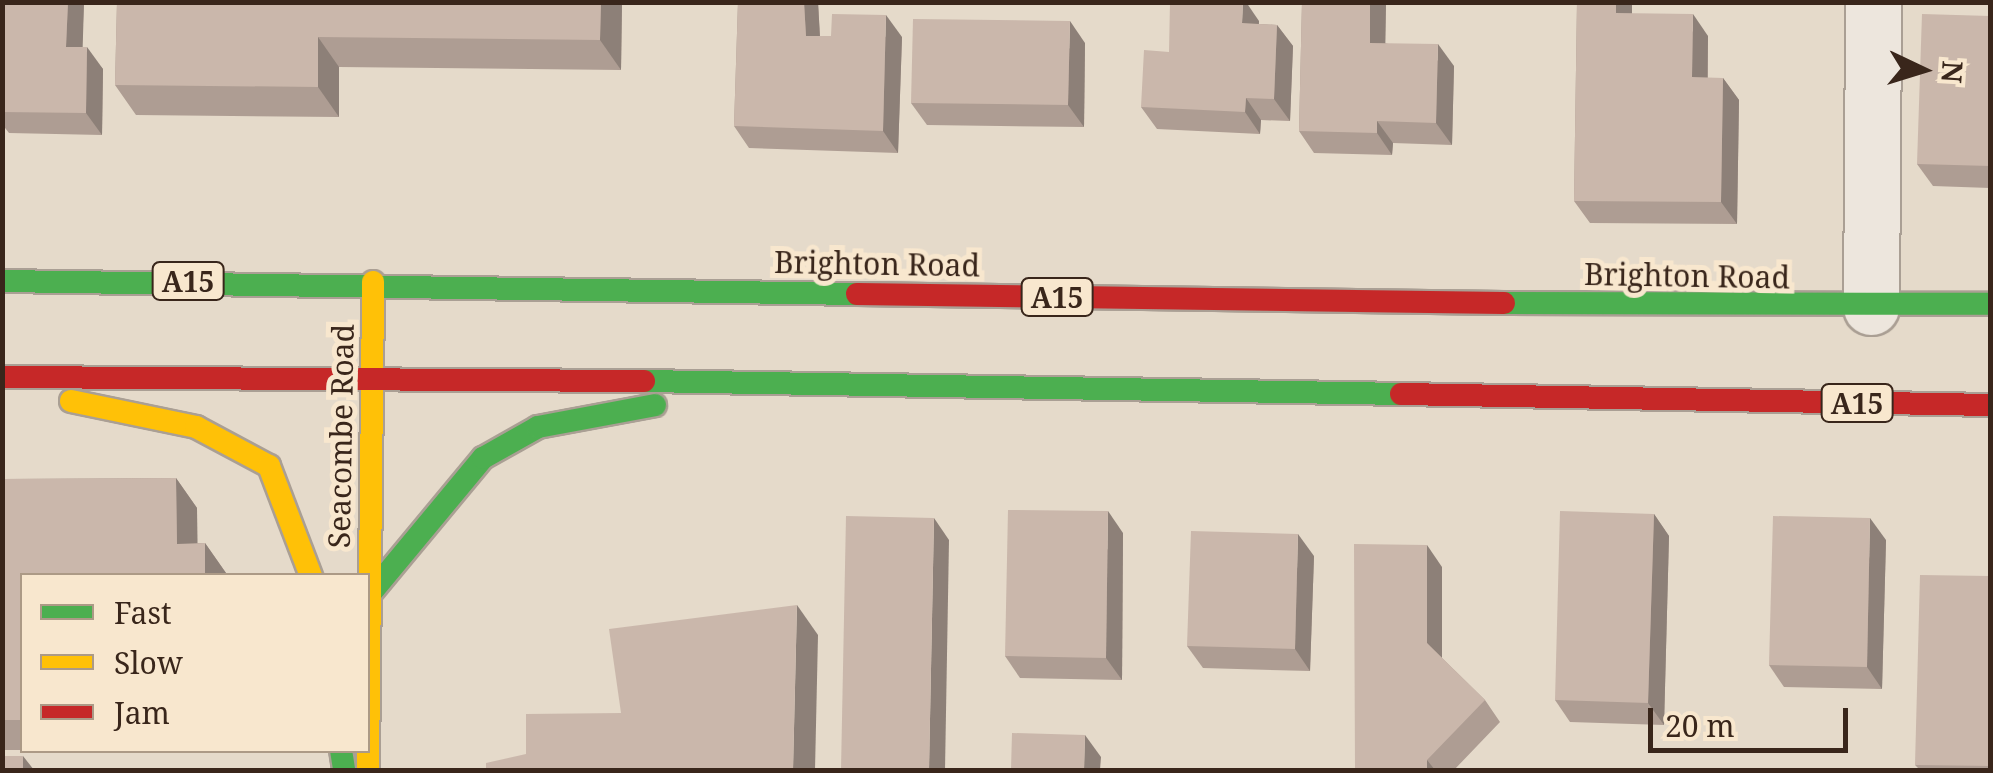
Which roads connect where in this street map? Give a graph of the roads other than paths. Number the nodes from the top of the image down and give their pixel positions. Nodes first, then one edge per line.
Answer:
1 (1873, 2) edge
2 (2, 281) edge
3 (373, 282) junction
4 (1990, 304) edge
5 (1871, 308) junction
6 (2, 377) edge
7 (373, 378) junction
8 (771, 382) junction
9 (2, 386) edge
10 (1990, 406) edge
11 (310, 573) edge
12 (370, 594) edge

1 - 5 street
2 - 3 main road, Brighton Road / A15
3 - 5 main road, Brighton Road / A15
3 - 7 main road, Seacombe Road
4 - 5 main road, Brighton Road / A15
6 - 7 main road, A15
7 - 8 main road, A15
7 - 12 main road, Seacombe Road
8 - 10 main road, A15
8 - 12 main road
9 - 11 main road

